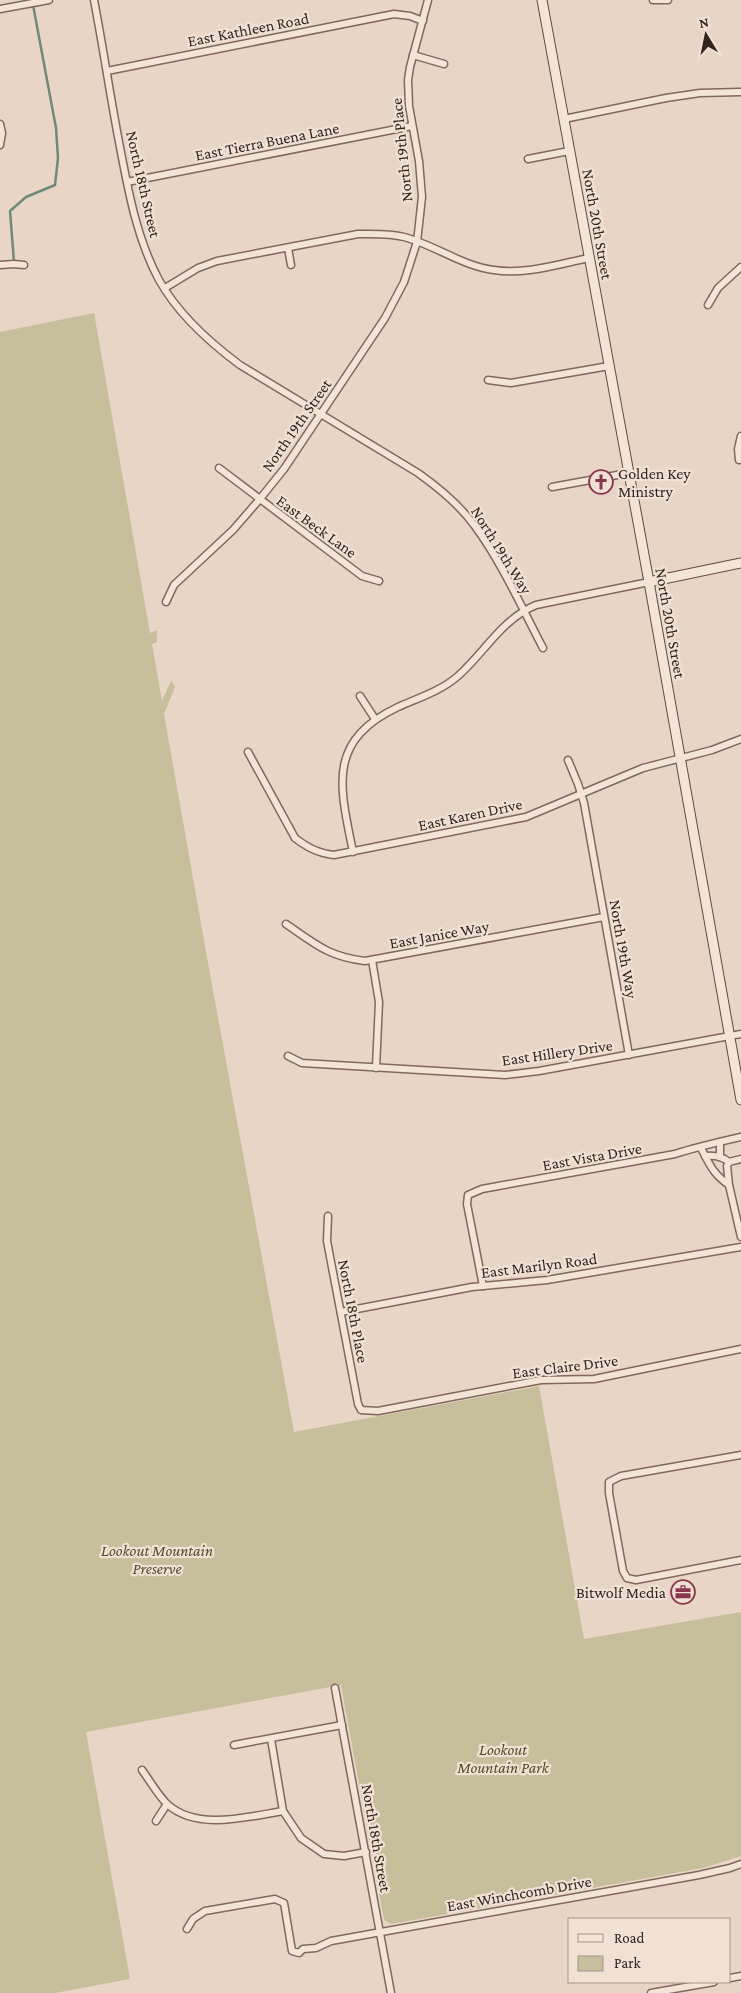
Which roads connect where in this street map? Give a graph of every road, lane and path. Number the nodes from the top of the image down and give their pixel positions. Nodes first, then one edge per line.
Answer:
1 (50, 0) edge
2 (94, 0) edge
3 (428, 0) edge
4 (542, 0) edge
5 (653, 0) edge
6 (668, 0) edge
7 (0, 9) edge
8 (423, 20) junction
9 (413, 55) junction
10 (444, 64) dead end
11 (107, 71) junction
12 (741, 92) edge
13 (564, 119) junction
14 (0, 124) edge
15 (412, 126) junction
16 (1, 144) edge
17 (570, 151) junction
18 (528, 159) dead end
19 (126, 182) junction
20 (417, 242) junction
21 (288, 248) junction
22 (589, 258) junction
23 (291, 264) dead end
24 (24, 265) dead end
25 (0, 266) edge
26 (741, 267) edge
27 (165, 288) junction
28 (708, 305) dead end
29 (609, 366) junction
30 (488, 380) dead end
31 (322, 414) junction
32 (741, 436) edge
33 (739, 460) dead end
34 (219, 468) dead end
35 (628, 473) junction
36 (552, 486) dead end
37 (259, 500) junction
38 (741, 563) edge
39 (379, 581) dead end
40 (649, 582) junction
41 (166, 602) dead end
42 (523, 610) junction
43 (543, 648) dead end
44 (360, 696) dead end
45 (374, 719) junction
46 (741, 739) edge
47 (248, 752) dead end
48 (680, 758) junction
49 (568, 760) dead end
50 (581, 794) junction
51 (352, 852) junction
52 (604, 917) junction
53 (286, 924) dead end
54 (372, 960) junction
55 (741, 1034) edge
56 (729, 1036) junction
57 (630, 1055) junction
58 (288, 1056) dead end
59 (376, 1068) junction
60 (741, 1100) edge
61 (741, 1137) edge
62 (720, 1142) junction
63 (701, 1148) junction
64 (705, 1156) junction
65 (720, 1157) junction
66 (741, 1159) edge
67 (729, 1162) junction
68 (729, 1185) junction
69 (328, 1216) dead end
70 (741, 1237) edge
71 (741, 1247) edge
72 (483, 1286) junction
73 (340, 1312) junction
74 (741, 1349) edge
75 (361, 1410) joint
76 (741, 1455) edge
77 (741, 1560) edge
78 (335, 1688) dead end
79 (342, 1724) junction
80 (271, 1738) junction
81 (234, 1745) dead end
82 (142, 1770) dead end
83 (167, 1804) junction
84 (282, 1811) junction
85 (156, 1821) dead end
86 (366, 1852) junction
87 (741, 1864) edge
88 (187, 1929) dead end
89 (380, 1931) junction
90 (708, 1983) edge
91 (391, 1993) edge
92 (651, 1993) edge

1 - 7 street
2 - 11 street, North 18th Street
3 - 8 street, North 19th Place
4 - 13 street, North 20th Street
5 - 6 street
8 - 9 street, North 19th Place
8 - 11 street, East Kathleen Road
9 - 10 street
9 - 15 street, North 19th Place
11 - 19 street, North 18th Street
12 - 13 street
13 - 17 street, North 20th Street
14 - 16 street
15 - 19 street, East Tierra Buena Lane
15 - 20 street, North 19th Place
17 - 18 street, North 20th Street
17 - 22 street, North 20th Street
19 - 27 street, North 18th Street
20 - 21 street
20 - 22 street
20 - 31 street, North 19th Street
21 - 23 street
21 - 27 street
22 - 29 street, North 20th Street
24 - 25 street
26 - 28 street
27 - 31 street, North 18th Street
29 - 30 street
29 - 35 street, North 20th Street
31 - 37 street, North 19th Street
31 - 42 street, North 19th Way
32 - 33 street
34 - 37 street, East Beck Lane
35 - 36 street
35 - 40 street, North 20th Street
37 - 39 street, East Beck Lane
37 - 41 street, North 19th Street
38 - 40 street
40 - 42 street
40 - 48 street, North 20th Street
42 - 43 street, North 19th Way
42 - 45 street
44 - 45 street
45 - 51 street
46 - 48 street, East Karen Drive
47 - 51 street, East Karen Drive
48 - 50 street, East Karen Drive
48 - 56 street, North 20th Street
49 - 50 street, North 19th Way
50 - 51 street, East Karen Drive
50 - 52 street, North 19th Way
52 - 54 street, East Janice Way
52 - 57 street, North 19th Way
53 - 54 street, East Janice Way
54 - 59 street
55 - 56 street, East Hillery Drive
56 - 57 street, East Hillery Drive
56 - 60 street, North 20th Street
57 - 59 street, East Hillery Drive
58 - 59 street, East Hillery Drive
61 - 62 street, East Vista Drive
62 - 63 street, East Vista Drive
62 - 65 street
63 - 64 street
63 - 72 street, East Vista Drive
64 - 65 street
64 - 68 street
65 - 67 street
66 - 67 street
67 - 68 street
68 - 70 street
69 - 73 street, North 18th Place
71 - 72 street, East Marilyn Road
72 - 73 street, East Marilyn Road
73 - 75 street, North 18th Place
74 - 75 street, East Claire Drive
76 - 77 street
78 - 79 street, North 18th Street
79 - 80 street
79 - 86 street, North 18th Street
80 - 81 street
80 - 84 street
82 - 83 street
83 - 84 street
83 - 85 street
84 - 86 street
86 - 89 street, North 18th Street
87 - 89 street, East Winchcomb Drive
88 - 89 street, East Winchcomb Drive
89 - 91 street, North 18th Street
90 - 92 street

